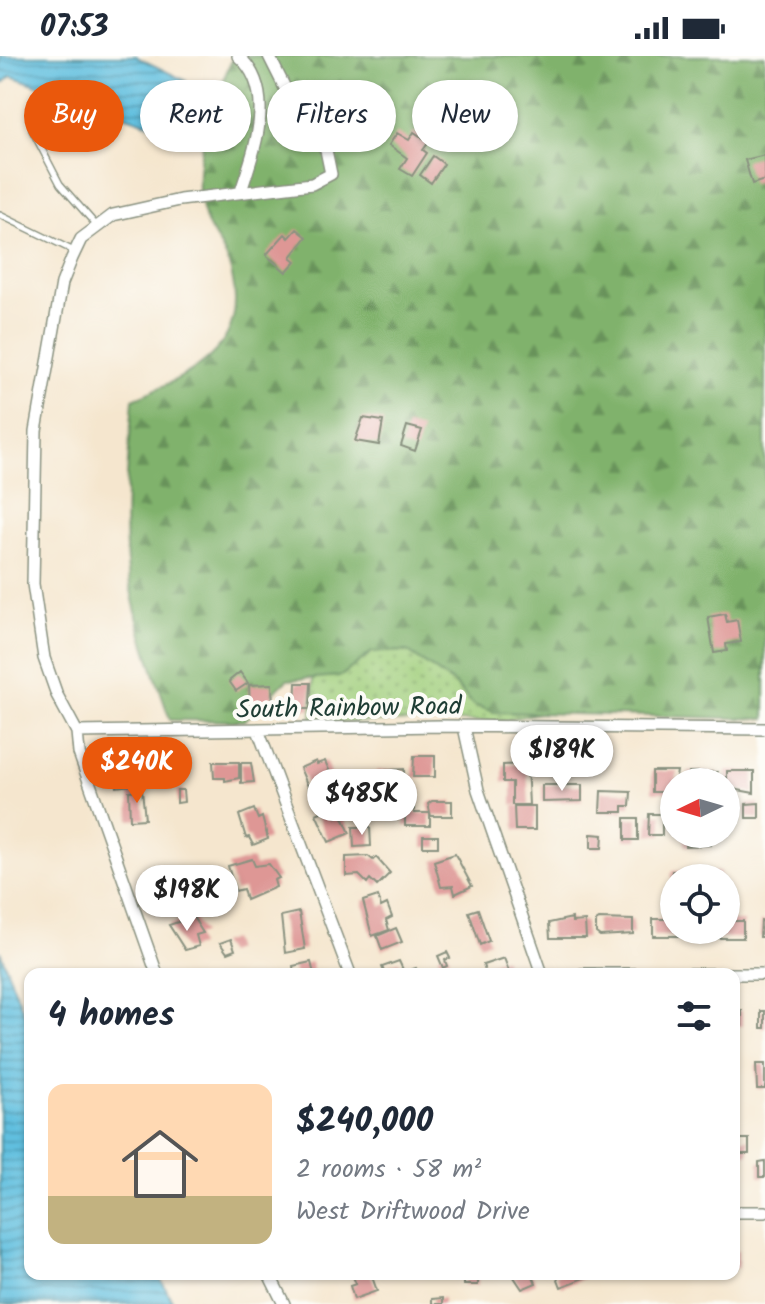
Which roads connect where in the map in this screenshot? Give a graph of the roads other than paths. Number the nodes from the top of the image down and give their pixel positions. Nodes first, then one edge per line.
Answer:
1 (238, 56) edge
2 (269, 56) edge
3 (43, 152) edge
4 (241, 191) junction
5 (0, 215) edge
6 (96, 225) junction
7 (75, 251) junction
8 (765, 718) edge
9 (464, 727) junction
10 (760, 729) edge
11 (258, 730) junction
12 (77, 732) junction
13 (155, 968) edge
14 (348, 968) edge
15 (540, 968) edge
16 (740, 974) edge
17 (765, 974) edge
18 (740, 1212) edge
19 (765, 1212) edge
20 (272, 1280) edge
21 (284, 1304) edge

1 - 4 street
2 - 4 street
3 - 6 lane
4 - 6 street
5 - 7 lane
6 - 7 street
7 - 12 street
8 - 10 street
9 - 10 street, South Rainbow Road
9 - 11 street, South Rainbow Road
9 - 15 street
11 - 12 street, South Rainbow Road
11 - 14 street
12 - 13 street
16 - 17 street
18 - 19 street
20 - 21 street

